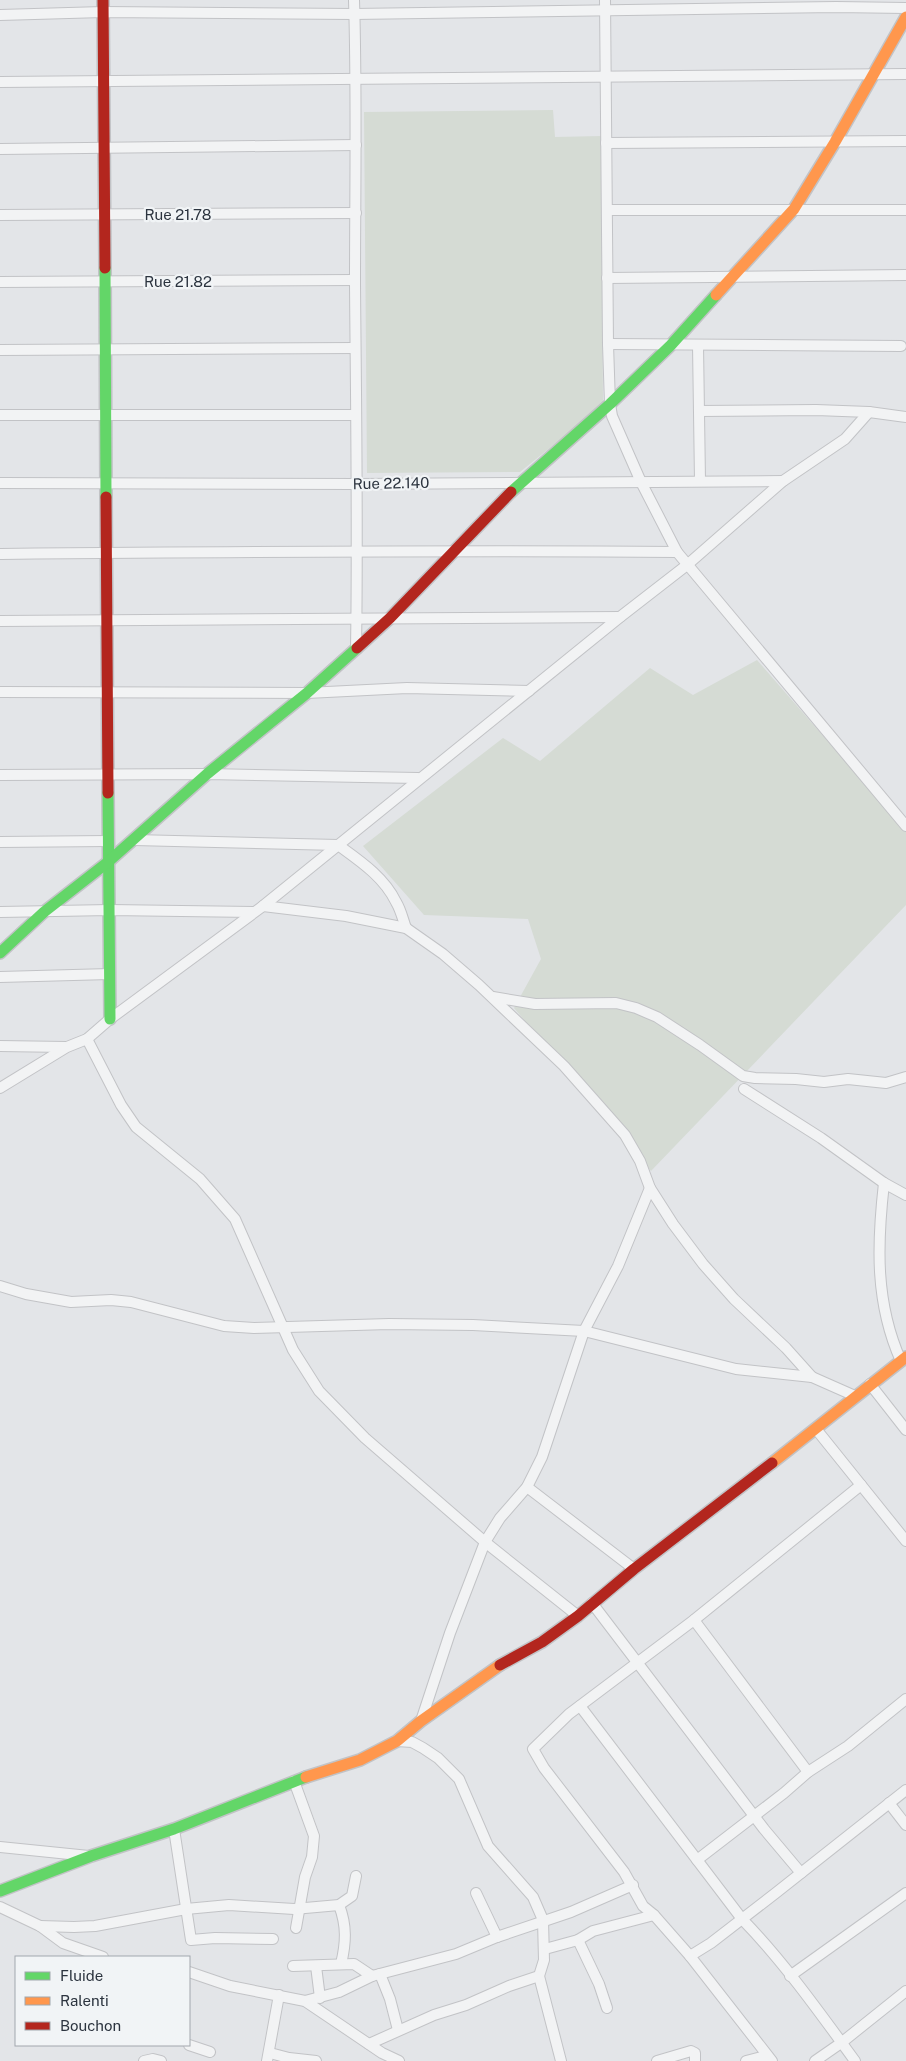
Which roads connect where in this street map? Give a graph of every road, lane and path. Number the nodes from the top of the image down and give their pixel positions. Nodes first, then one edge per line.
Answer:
1 (103, 0) edge
2 (354, 0) edge
3 (605, 0) edge
4 (906, 8) edge
5 (605, 11) junction
6 (103, 12) junction
7 (354, 14) junction
8 (0, 15) edge
9 (906, 17) edge
10 (874, 73) junction
11 (906, 74) edge
12 (605, 77) junction
13 (356, 79) junction
14 (104, 81) junction
15 (0, 82) edge
16 (906, 141) edge
17 (835, 142) junction
18 (606, 143) junction
19 (356, 145) junction
20 (104, 148) junction
21 (0, 149) edge
22 (794, 209) junction
23 (606, 210) junction
24 (906, 210) edge
25 (356, 213) junction
26 (104, 214) junction
27 (0, 215) edge
28 (906, 275) edge
29 (732, 277) junction
30 (607, 278) junction
31 (355, 280) junction
32 (105, 281) junction
33 (0, 282) edge
34 (608, 344) junction
35 (671, 345) junction
36 (698, 345) junction
37 (901, 346) dead end
38 (105, 348) junction
39 (355, 348) junction
40 (0, 350) edge
41 (610, 404) junction
42 (699, 411) junction
43 (869, 412) junction
44 (105, 414) junction
45 (0, 415) edge
46 (356, 415) junction
47 (906, 416) edge
48 (783, 481) junction
49 (106, 482) junction
50 (521, 482) junction
51 (641, 482) junction
52 (700, 482) junction
53 (0, 483) edge
54 (357, 484) junction
55 (456, 550) junction
56 (677, 552) junction
57 (106, 553) junction
58 (358, 553) junction
59 (0, 554) edge
60 (687, 565) junction
61 (620, 616) junction
62 (390, 618) junction
63 (357, 619) junction
64 (107, 620) junction
65 (0, 621) edge
66 (356, 649) junction
67 (108, 691) junction
68 (529, 691) junction
69 (0, 692) edge
70 (307, 693) junction
71 (108, 774) junction
72 (207, 774) junction
73 (0, 775) edge
74 (418, 778) junction
75 (906, 826) edge
76 (134, 840) junction
77 (108, 841) junction
78 (0, 842) edge
79 (338, 845) junction
80 (108, 862) junction
81 (263, 906) junction
82 (110, 910) junction
83 (0, 912) edge
84 (44, 912) junction
85 (253, 912) junction
86 (406, 928) junction
87 (0, 954) edge
88 (110, 974) junction
89 (0, 977) edge
90 (493, 997) junction
91 (110, 1019) junction
92 (87, 1039) junction
93 (0, 1046) edge
94 (67, 1047) junction
95 (906, 1077) edge
96 (0, 1088) edge
97 (744, 1089) dead end
98 (884, 1183) junction
99 (650, 1188) junction
100 (906, 1195) edge
101 (0, 1286) edge
102 (282, 1326) junction
103 (584, 1331) junction
104 (904, 1359) edge
105 (812, 1377) junction
106 (870, 1384) junction
107 (855, 1396) junction
108 (816, 1429) junction
109 (906, 1430) edge
110 (861, 1485) junction
111 (527, 1487) junction
112 (906, 1541) edge
113 (485, 1542) junction
114 (634, 1569) junction
115 (592, 1603) junction
116 (578, 1616) junction
117 (694, 1620) junction
118 (638, 1662) junction
119 (906, 1699) edge
120 (580, 1706) junction
121 (421, 1721) junction
122 (397, 1741) junction
123 (808, 1772) junction
124 (294, 1781) junction
125 (906, 1790) edge
126 (888, 1803) junction
127 (754, 1815) junction
128 (906, 1825) edge
129 (174, 1829) junction
130 (0, 1847) edge
131 (91, 1856) junction
132 (697, 1860) junction
133 (801, 1873) junction
134 (356, 1876) dead end
135 (633, 1885) junction
136 (0, 1891) edge
137 (476, 1893) dead end
138 (906, 1893) edge
139 (340, 1905) junction
140 (0, 1907) edge
141 (186, 1908) junction
142 (300, 1908) junction
143 (654, 1915) junction
144 (742, 1919) junction
145 (543, 1920) junction
146 (40, 1926) junction
147 (296, 1928) dead end
148 (497, 1937) junction
149 (273, 1939) dead end
150 (578, 1940) junction
151 (545, 1949) junction
152 (100, 1956) edge
153 (690, 1956) junction
154 (341, 1964) junction
155 (293, 1966) dead end
156 (316, 1966) junction
157 (190, 1972) edge
158 (376, 1975) junction
159 (539, 1976) junction
160 (790, 1976) junction
161 (906, 1990) edge
162 (279, 1995) junction
163 (320, 1998) junction
164 (305, 2001) junction
165 (607, 2008) dead end
166 (398, 2030) junction
167 (842, 2043) junction
168 (369, 2044) junction
169 (190, 2045) edge
170 (210, 2052) dead end
171 (268, 2057) edge
172 (381, 2057) edge
173 (769, 2058) edge
174 (144, 2061) edge
175 (162, 2061) edge
176 (316, 2061) edge
177 (399, 2061) edge
178 (561, 2061) edge
179 (657, 2061) edge
180 (696, 2061) edge
181 (746, 2061) edge
182 (816, 2061) edge
183 (854, 2061) edge

1 - 6 street
2 - 7 street
3 - 5 street
4 - 5 street
5 - 7 street
5 - 12 street
6 - 7 street
6 - 8 street
6 - 14 street
7 - 13 street
9 - 10 street
10 - 11 street
10 - 12 street
10 - 17 street
12 - 13 street
12 - 18 street
13 - 14 street
13 - 19 street
14 - 15 street
14 - 20 street
16 - 17 street
17 - 18 street
17 - 22 street
18 - 23 street
19 - 20 street
19 - 25 street
20 - 21 street
20 - 26 street
22 - 23 street
22 - 24 street
22 - 29 street
23 - 30 street
25 - 26 street, Rue 21.78
25 - 31 street
26 - 27 street, Rue 21.78
26 - 32 street
28 - 29 street
29 - 30 street
29 - 35 street
30 - 34 street
31 - 32 street, Rue 21.82
31 - 39 street
32 - 33 street, Rue 21.82
32 - 38 street
34 - 35 street
34 - 41 street
35 - 36 street
35 - 41 street
36 - 37 street
36 - 42 street
38 - 39 street
38 - 40 street
38 - 44 street
39 - 46 street
41 - 50 street
41 - 51 street
42 - 43 street
42 - 52 street
43 - 47 street
43 - 48 street
44 - 45 street
44 - 46 street
44 - 49 street
46 - 54 street
48 - 52 street, Rue 22.140
48 - 60 street
49 - 53 street, Rue 22.140
49 - 54 street, Rue 22.140
49 - 57 street
50 - 51 street, Rue 22.140
50 - 54 street, Rue 22.140
50 - 55 street
51 - 52 street, Rue 22.140
51 - 56 street
54 - 58 street
55 - 56 street
55 - 58 street
55 - 62 street
56 - 60 street
57 - 58 street
57 - 59 street
57 - 64 street
58 - 63 street
60 - 61 street
60 - 75 street
61 - 62 street
61 - 68 street
62 - 63 street
62 - 66 street
63 - 64 street
63 - 66 street
64 - 65 street
64 - 67 street
66 - 70 street
67 - 69 street
67 - 70 street
67 - 71 street
68 - 70 street
68 - 74 street
70 - 72 street
71 - 72 street
71 - 73 street
71 - 77 street
72 - 74 street
72 - 76 street
74 - 79 street
76 - 79 street
76 - 80 street
77 - 78 street
77 - 80 street
79 - 81 street
79 - 86 street
80 - 82 street
80 - 84 street
81 - 85 street
81 - 86 street
82 - 84 street
82 - 85 street
82 - 88 street
83 - 84 street
84 - 87 street
85 - 91 street
86 - 90 street
88 - 89 street
88 - 91 street
90 - 95 street
90 - 99 street
91 - 92 street
92 - 94 street
92 - 102 street
93 - 94 street
94 - 96 street
97 - 98 street
98 - 100 street
98 - 104 street
99 - 103 street
99 - 105 street
101 - 102 street
102 - 103 street
102 - 113 street
103 - 105 street
103 - 111 street
104 - 106 street
105 - 107 street
106 - 107 street
106 - 109 street
107 - 108 street
108 - 110 street
108 - 114 street
110 - 112 street
110 - 117 street
111 - 113 street
111 - 114 street
113 - 116 street
113 - 121 street
114 - 115 street
115 - 116 street
115 - 118 street
116 - 121 street
117 - 118 street
117 - 123 street
118 - 120 street
118 - 127 street
119 - 123 street
120 - 132 street
120 - 135 street
121 - 122 street
122 - 124 street
122 - 145 street
123 - 127 street
124 - 129 street
124 - 142 street
125 - 126 street
126 - 128 street
126 - 133 street
127 - 132 street
127 - 133 street
129 - 131 street
129 - 141 street
130 - 131 street
131 - 136 street
132 - 144 street
133 - 144 street
134 - 139 street
135 - 143 street
135 - 145 street
137 - 148 street
138 - 160 street
139 - 142 street
139 - 154 street
140 - 146 street
141 - 142 street
141 - 146 street
141 - 149 street
142 - 147 street
143 - 150 street
143 - 153 street
144 - 153 street
144 - 160 street
145 - 148 street
145 - 151 street
146 - 152 street
148 - 158 street
150 - 151 street
150 - 165 street
151 - 159 street
153 - 173 street
154 - 156 street
154 - 158 street
155 - 156 street
156 - 163 street
157 - 162 street
158 - 163 street
158 - 166 street
159 - 166 street
159 - 178 street
160 - 167 street
161 - 167 street
162 - 164 street
162 - 171 street
163 - 164 street
164 - 168 street
166 - 168 street
167 - 182 street
167 - 183 street
168 - 172 street
169 - 170 street
171 - 176 street
172 - 177 street
173 - 181 street
174 - 175 street
179 - 180 street

